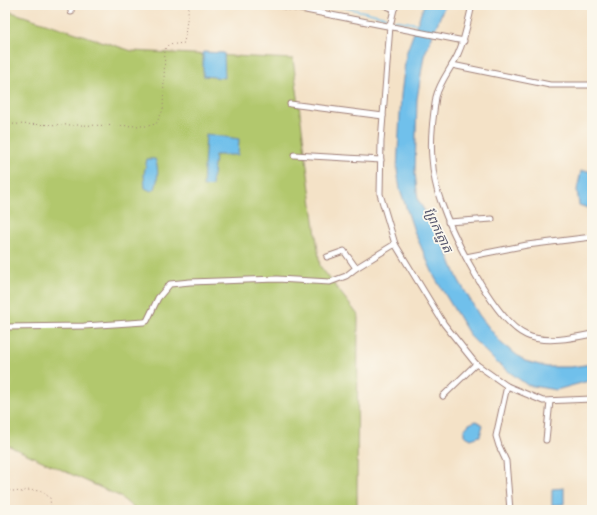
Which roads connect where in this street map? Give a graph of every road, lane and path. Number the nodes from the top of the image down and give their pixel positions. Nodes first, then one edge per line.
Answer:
1 (71, 5) edge
2 (189, 5) edge
3 (280, 5) edge
4 (384, 5) edge
5 (472, 5) edge
6 (395, 7) edge
7 (71, 12) dead end
8 (390, 26) junction
9 (464, 41) junction
10 (452, 65) junction
11 (592, 85) edge
12 (290, 104) dead end
13 (383, 116) junction
14 (5, 124) edge
15 (294, 155) dead end
16 (381, 160) junction
17 (492, 219) dead end
18 (448, 222) junction
19 (592, 236) edge
20 (395, 244) junction
21 (327, 257) dead end
22 (466, 257) junction
23 (356, 268) junction
24 (5, 327) edge
25 (592, 334) edge
26 (476, 364) junction
27 (507, 386) junction
28 (443, 396) dead end
29 (592, 400) edge
30 (550, 401) junction
31 (546, 440) dead end
32 (5, 490) edge
33 (51, 510) edge
34 (510, 510) edge

1 - 7 street
2 - 14 path
3 - 8 street
4 - 6 street
5 - 9 street
6 - 8 street
8 - 9 street
8 - 13 street
9 - 10 street
10 - 11 street
10 - 18 street
12 - 13 street
13 - 16 street
15 - 16 street
16 - 20 street
17 - 18 street
18 - 22 street
19 - 22 street
20 - 23 street
20 - 26 street
21 - 23 street
22 - 25 street
23 - 24 street
26 - 27 street
26 - 28 street
27 - 30 street
27 - 34 street
29 - 30 street
30 - 31 street
32 - 33 path

